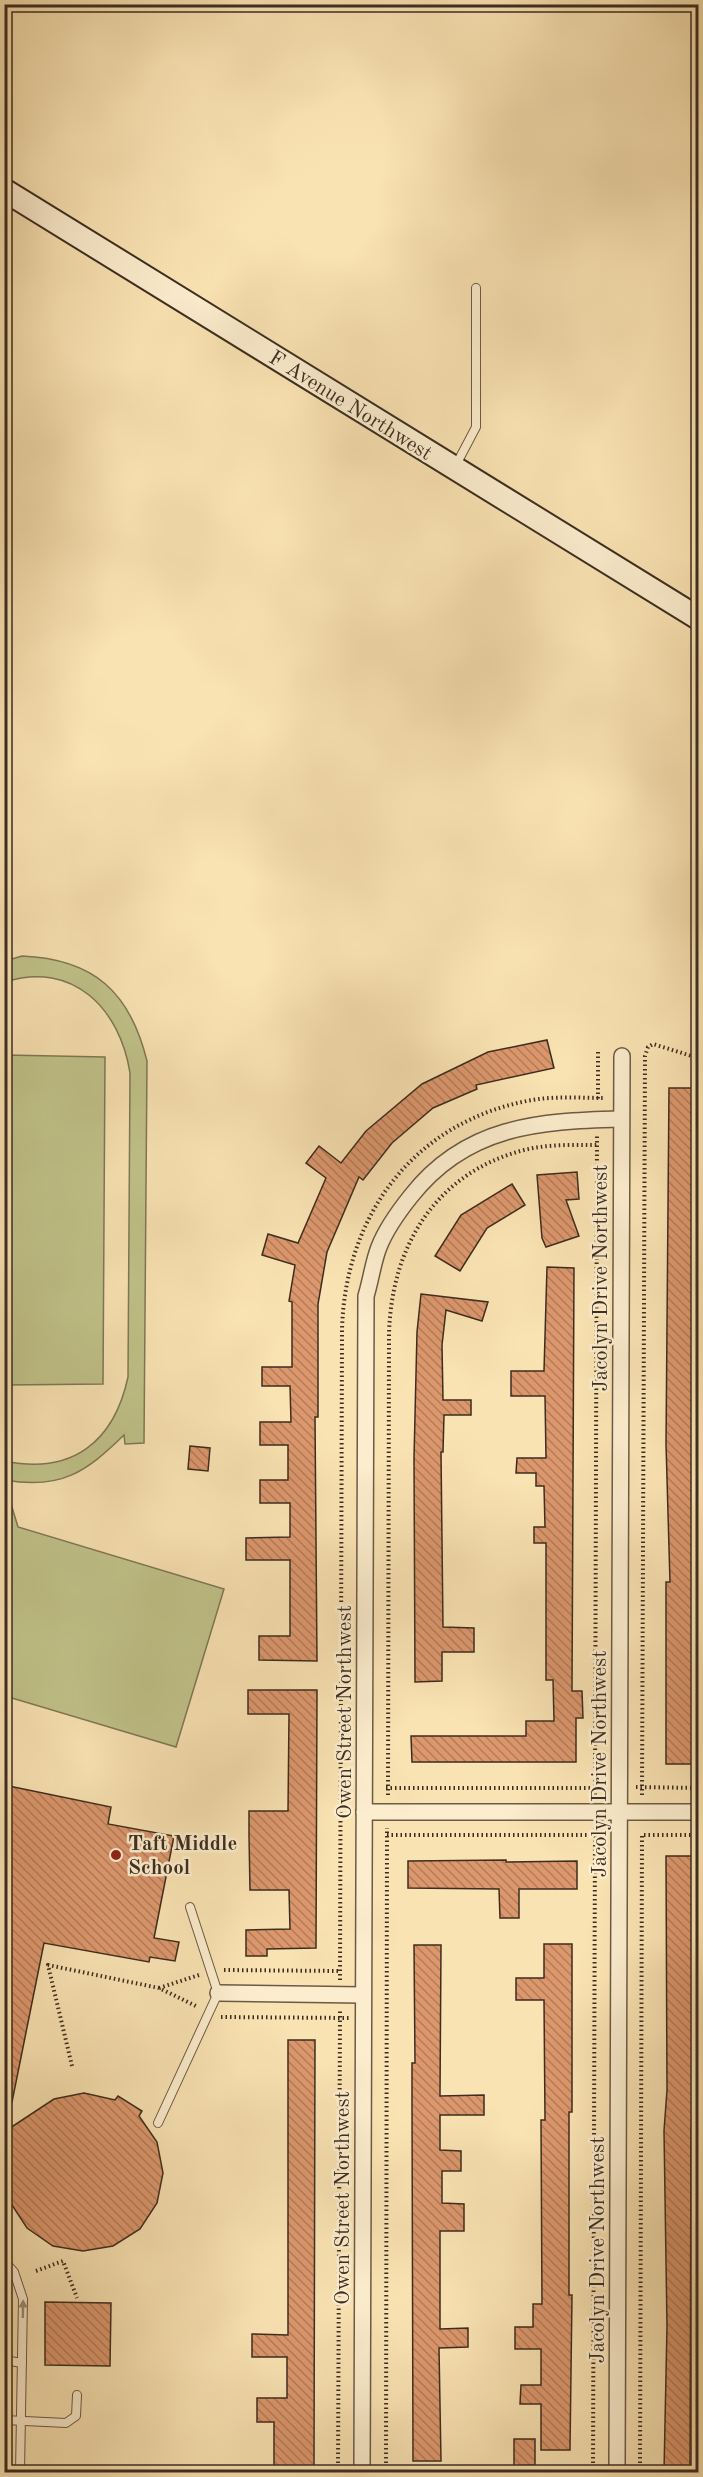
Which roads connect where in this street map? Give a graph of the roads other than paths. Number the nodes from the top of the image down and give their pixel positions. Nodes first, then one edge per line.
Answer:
1 (4, 190) edge
2 (476, 288) dead end
3 (453, 469) junction
4 (699, 618) edge
5 (622, 1056) dead end
6 (621, 1119) junction
7 (620, 1811) junction
8 (364, 1812) junction
9 (699, 1812) edge
10 (190, 1907) dead end
11 (218, 1993) junction
12 (363, 1995) junction
13 (158, 2123) dead end
14 (4, 2261) edge
15 (4, 2360) edge
16 (22, 2363) junction
17 (76, 2395) dead end
18 (4, 2420) edge
19 (21, 2421) junction
20 (20, 2472) edge
21 (362, 2472) edge
22 (617, 2472) edge

1 - 3 main road, F Avenue Northwest
2 - 3 lane
3 - 4 main road, F Avenue Northwest
5 - 6 street, Jacolyn Drive Northwest
6 - 7 street, Jacolyn Drive Northwest
6 - 8 street, Owen Street Northwest
7 - 8 street
7 - 9 street
7 - 22 street, Jacolyn Drive Northwest
8 - 12 street, Owen Street Northwest
10 - 11 lane
11 - 12 street
11 - 13 lane
12 - 21 street, Owen Street Northwest
16 -> 14 lane
15 - 16 lane
16 - 19 lane
17 - 19 lane
18 - 19 lane
19 - 20 lane

